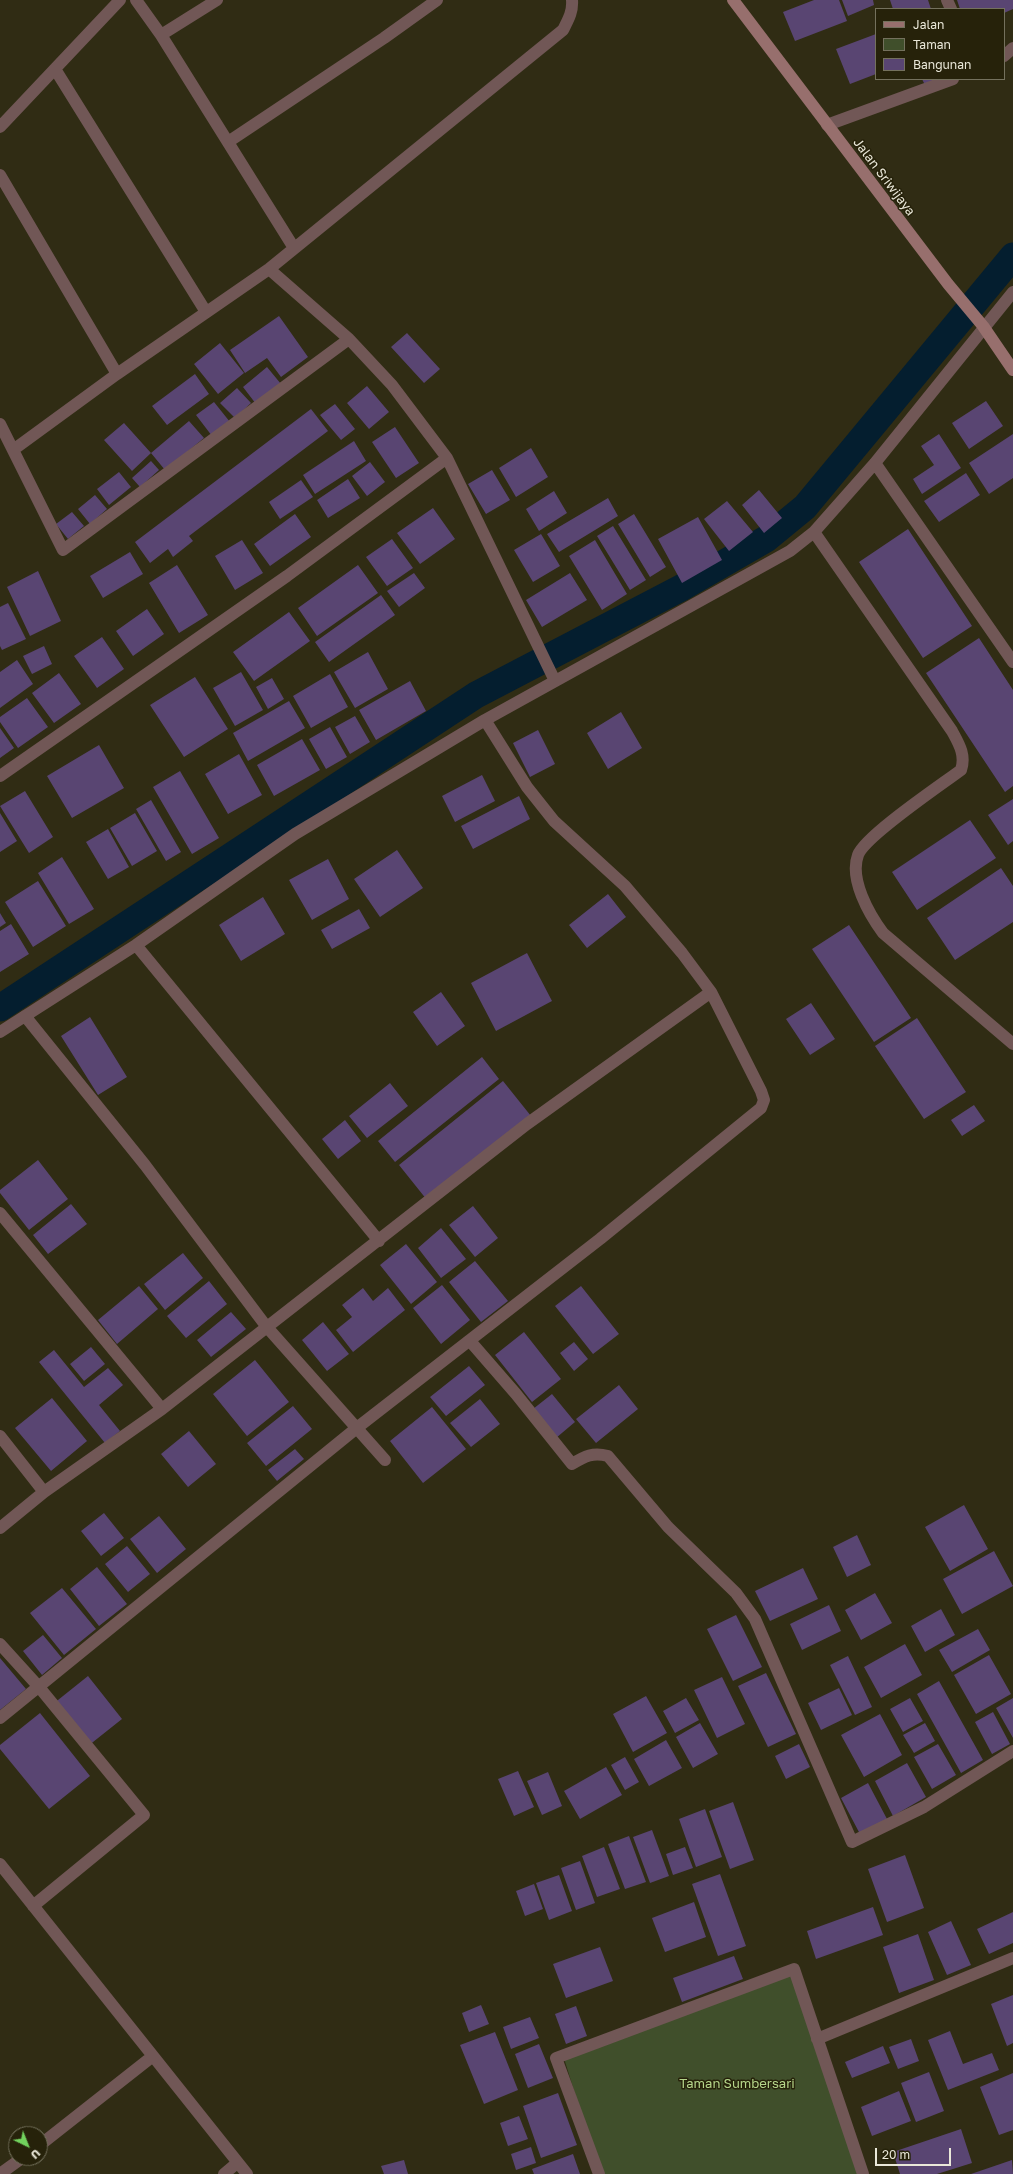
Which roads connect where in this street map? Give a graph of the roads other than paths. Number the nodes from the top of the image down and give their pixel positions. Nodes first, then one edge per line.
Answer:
1 (120, 0) edge
2 (136, 0) edge
3 (217, 0) edge
4 (437, 0) edge
5 (572, 0) edge
6 (734, 0) edge
7 (161, 35) junction
8 (1013, 48) edge
9 (1005, 55) edge
10 (55, 69) junction
11 (950, 80) edge
12 (827, 125) junction
13 (0, 127) edge
14 (228, 142) junction
15 (0, 175) edge
16 (294, 248) junction
17 (269, 269) junction
18 (1013, 292) edge
19 (206, 312) junction
20 (983, 326) junction
21 (349, 339) junction
22 (1013, 370) edge
23 (117, 374) junction
24 (0, 424) edge
25 (13, 450) junction
26 (447, 458) junction
27 (875, 463) junction
28 (814, 532) junction
29 (1013, 662) edge
30 (555, 681) junction
31 (485, 720) junction
32 (0, 776) edge
33 (136, 945) junction
34 (711, 992) junction
35 (25, 1016) junction
36 (0, 1032) edge
37 (1013, 1044) edge
38 (0, 1213) edge
39 (379, 1241) junction
40 (266, 1326) junction
41 (470, 1341) junction
42 (162, 1409) junction
43 (358, 1427) junction
44 (0, 1436) edge
45 (385, 1460) dead end
46 (44, 1492) junction
47 (0, 1528) edge
48 (0, 1644) edge
49 (39, 1688) junction
50 (0, 1718) edge
51 (1013, 1751) edge
52 (0, 1864) edge
53 (33, 1906) junction
54 (1013, 1958) edge
55 (817, 2039) junction
56 (153, 2056) junction
57 (48, 2139) edge
58 (237, 2163) junction
59 (11, 2166) edge
60 (0, 2174) edge
61 (224, 2174) edge
62 (247, 2174) edge
63 (599, 2174) edge
64 (863, 2174) edge

1 - 10 street
2 - 7 street
3 - 7 street
4 - 14 street
5 - 16 street
6 - 12 street, Jalan Sriwijaya
7 - 14 street
8 - 9 street
10 - 13 street
10 - 19 street
11 - 12 street
12 - 20 street, Jalan Sriwijaya
14 - 16 street
15 - 23 street
16 - 17 street
17 - 19 street
17 - 21 street
18 - 20 street
19 - 23 street
20 - 22 street, Jalan Sriwijaya
20 - 27 street
21 - 25 street
21 - 26 street
23 - 25 street
24 - 25 street
26 - 30 street
26 - 32 street
27 - 28 street
27 - 29 street
28 - 30 street
28 - 37 street
30 - 31 street
31 - 33 street
31 - 34 street
33 - 35 street
33 - 39 street
34 - 39 street
34 - 41 street
35 - 36 street
35 - 40 street
38 - 42 street
39 - 40 street
40 - 42 street
40 - 43 street
41 - 43 street
41 - 51 street
42 - 46 street
43 - 45 street
43 - 49 street
44 - 46 street
46 - 47 street
48 - 49 street
49 - 50 street
49 - 53 street
52 - 53 street
53 - 56 street
54 - 55 street
55 - 63 street
55 - 64 street
56 - 57 street
56 - 58 street
58 - 61 street
58 - 62 street
59 - 60 street

